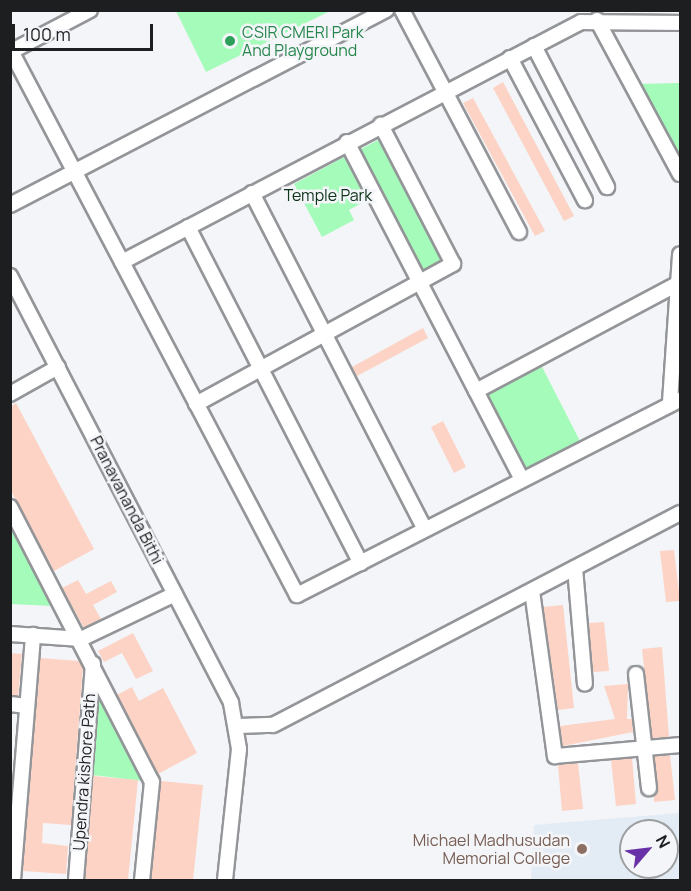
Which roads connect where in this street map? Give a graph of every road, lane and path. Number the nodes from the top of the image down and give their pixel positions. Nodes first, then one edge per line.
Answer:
1 (90, 10) edge
2 (386, 10) edge
3 (402, 10) edge
4 (597, 20) junction
5 (681, 23) edge
6 (534, 46) junction
7 (11, 50) edge
8 (510, 58) junction
9 (445, 91) junction
10 (381, 125) junction
11 (347, 142) junction
12 (74, 172) junction
13 (681, 174) edge
14 (607, 187) dead end
15 (252, 193) junction
16 (585, 200) dead end
17 (10, 205) edge
18 (188, 227) junction
19 (519, 232) dead end
20 (681, 254) edge
21 (122, 262) junction
22 (10, 276) edge
23 (420, 282) junction
24 (679, 283) edge
25 (326, 336) junction
26 (58, 368) junction
27 (261, 369) junction
28 (476, 391) junction
29 (10, 394) edge
30 (675, 401) edge
31 (196, 404) junction
32 (522, 479) junction
33 (10, 507) edge
34 (681, 513) edge
35 (426, 529) junction
36 (361, 563) junction
37 (575, 568) junction
38 (532, 591) junction
39 (175, 594) junction
40 (10, 634) edge
41 (33, 635) junction
42 (81, 639) junction
43 (93, 664) junction
44 (636, 674) dead end
45 (585, 684) dead end
46 (10, 704) edge
47 (27, 706) junction
48 (239, 726) junction
49 (681, 745) edge
50 (645, 747) junction
51 (16, 770) edge
52 (649, 788) dead end
53 (13, 837) edge
54 (13, 880) edge
55 (76, 880) edge
56 (142, 880) edge
57 (225, 880) edge

1 - 7 street
2 - 12 street
3 - 9 street
4 - 5 street
4 - 6 street
4 - 13 street
6 - 8 street
6 - 14 street
7 - 12 street
8 - 9 street
8 - 16 street
9 - 10 street
9 - 19 street
10 - 11 street
10 - 23 street
11 - 15 street
11 - 23 street
12 - 17 street
12 - 21 street
15 - 18 street
15 - 25 street
18 - 21 street
18 - 27 street
20 - 24 street
21 - 31 street
22 - 26 street, Pranavananda Bithi
23 - 25 street
23 - 28 street
24 - 28 street
24 - 30 street
25 - 27 street
25 - 35 street
26 - 29 street
26 - 39 street, Pranavananda Bithi
27 - 31 street
27 - 36 street
28 - 32 street
30 - 32 street
31 - 36 street
32 - 35 street
33 - 42 street
34 - 37 street
35 - 36 street
37 - 38 street
37 - 45 street
38 - 48 street
38 - 50 street
39 - 42 street
39 - 48 street, Pranavananda Bithi
40 - 41 street
41 - 42 street
41 - 47 street
42 - 43 street
43 - 55 street, Upendra kishore Path
43 - 56 street
44 - 50 street
46 - 47 street
47 - 51 street
48 - 57 street
49 - 50 street
50 - 52 street
51 - 53 street
53 - 54 street

